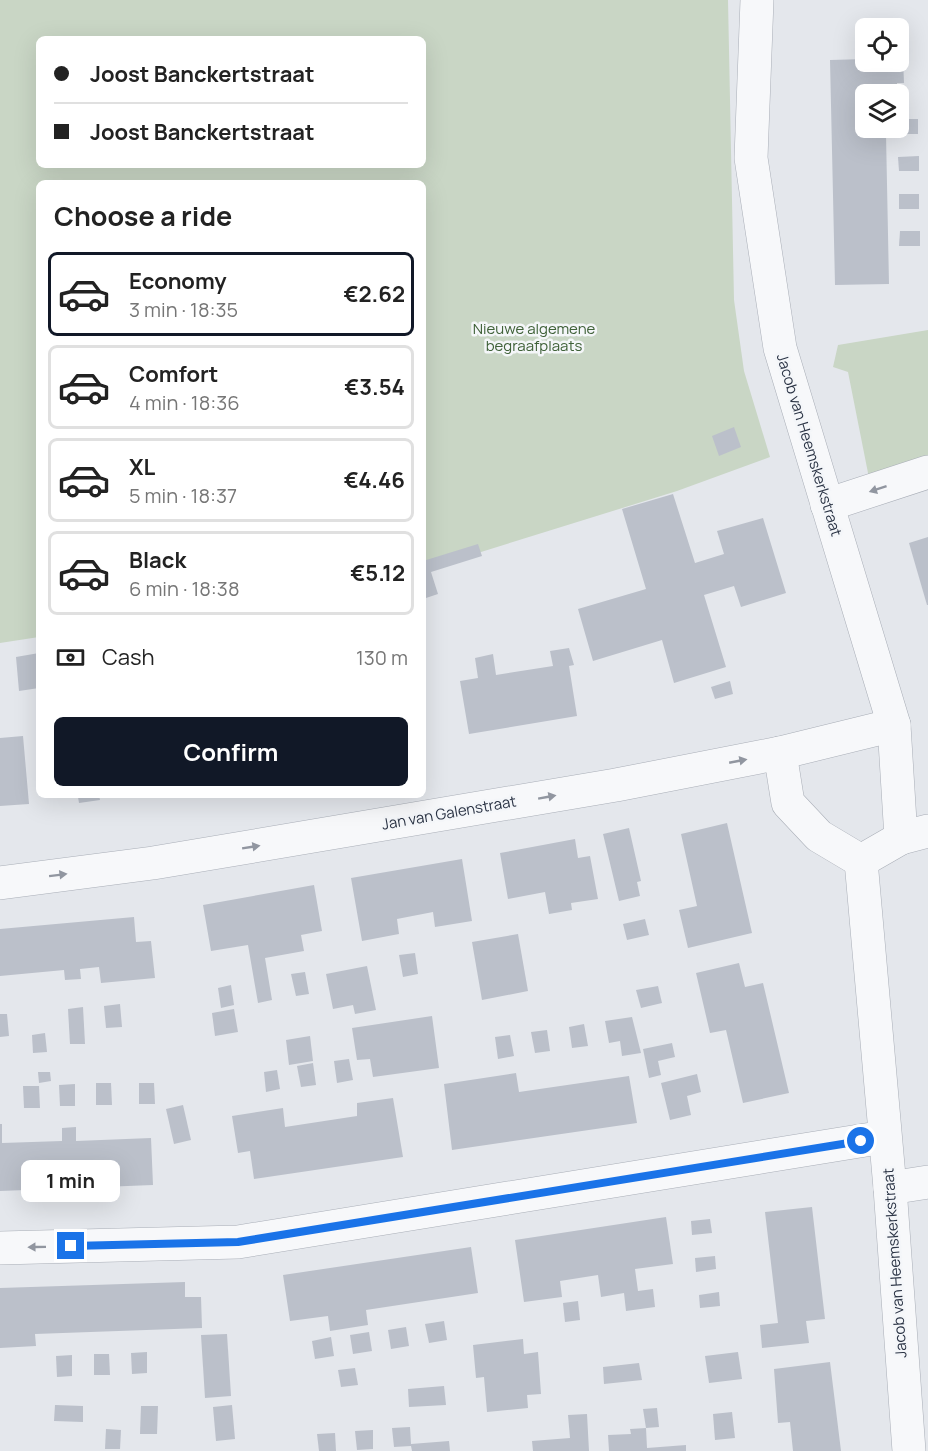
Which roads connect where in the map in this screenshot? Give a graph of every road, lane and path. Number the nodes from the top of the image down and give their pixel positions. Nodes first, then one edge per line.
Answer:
1 (757, 0) edge
2 (928, 472) edge
3 (828, 505) junction
4 (894, 724) junction
5 (780, 753) junction
6 (915, 835) edge
7 (861, 861) junction
8 (0, 883) edge
9 (884, 1137) junction
10 (928, 1182) edge
11 (890, 1188) junction
12 (0, 1248) edge
13 (909, 1451) edge

1 - 3 street, Jacob van Heemskerkstraat
2 -> 3 street
3 - 4 street, Jacob van Heemskerkstraat
4 - 5 street, Jan van Galenstraat
4 - 6 street, Jacob van Heemskerkstraat
5 - 7 street
8 -> 5 street, Jan van Galenstraat
6 - 7 street, Jacob van Heemskerkstraat
7 - 9 street, Jacob van Heemskerkstraat
9 - 11 street, Jacob van Heemskerkstraat
9 -> 12 street
10 - 11 street
11 - 13 street, Jacob van Heemskerkstraat

